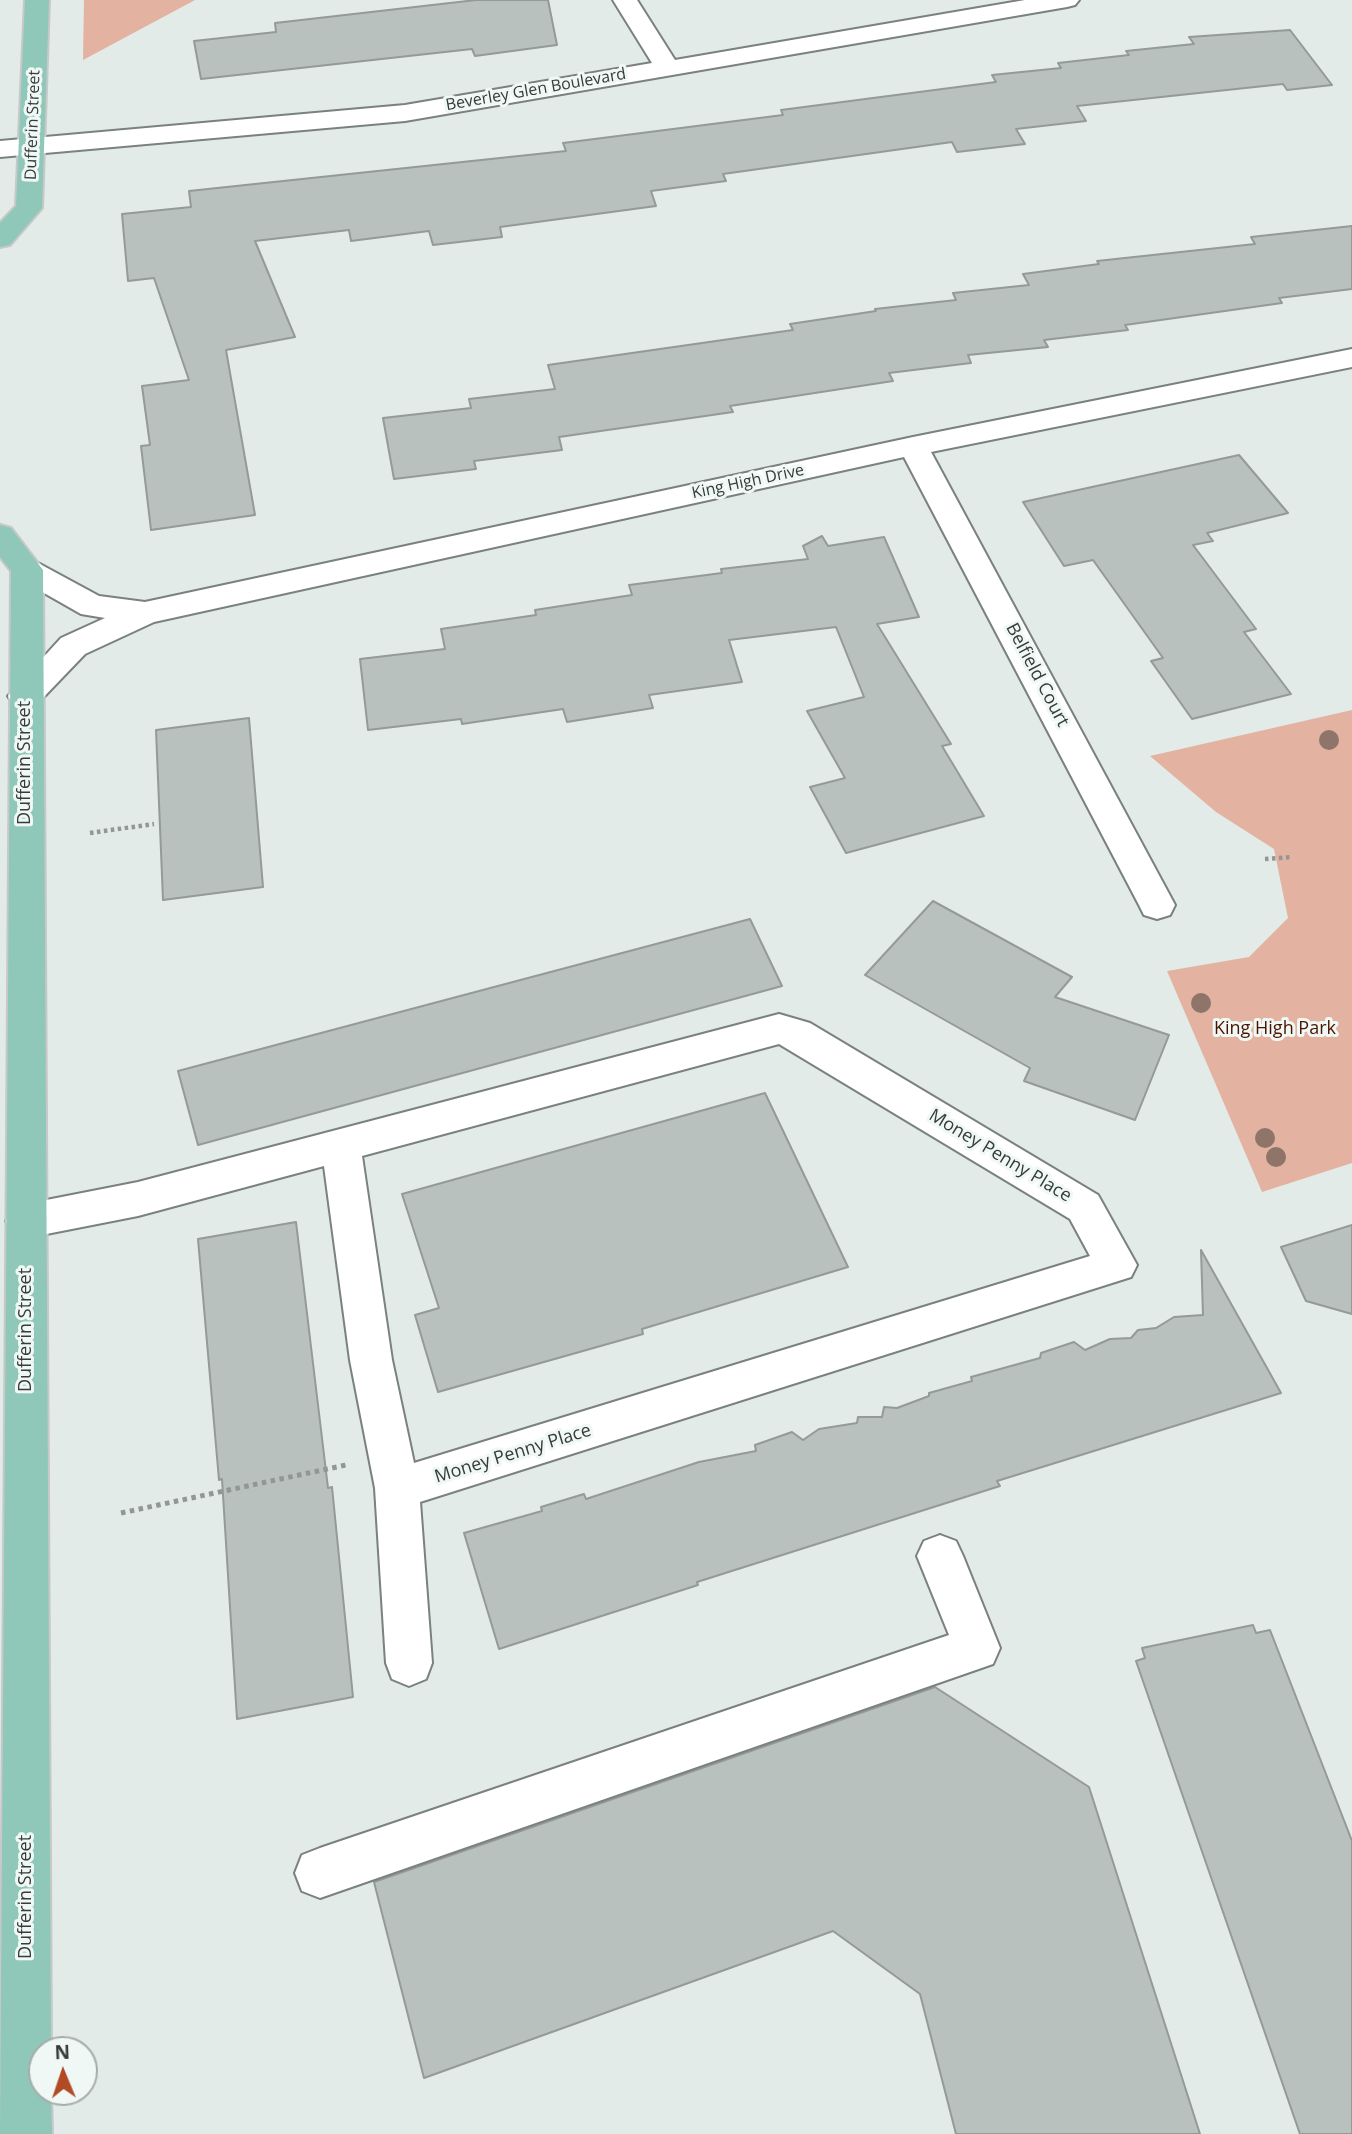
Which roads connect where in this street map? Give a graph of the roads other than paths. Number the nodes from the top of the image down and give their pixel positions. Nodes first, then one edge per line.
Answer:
1 (37, 0) edge
2 (625, 0) edge
3 (1067, 0) edge
4 (667, 67) junction
5 (32, 145) junction
6 (0, 149) edge
7 (0, 239) edge
8 (1352, 358) edge
9 (913, 446) junction
10 (0, 535) edge
11 (27, 570) junction
12 (145, 613) junction
13 (25, 696) junction
14 (1157, 905) dead end
15 (341, 1144) junction
16 (26, 1221) junction
17 (394, 1471) junction
18 (940, 1556) dead end
19 (409, 1664) dead end
20 (320, 1874) dead end
21 (26, 2134) edge

1 - 5 main road, Dufferin Street
2 - 4 street
3 - 4 street, Beverley Glen Boulevard
4 - 5 street, Beverley Glen Boulevard
5 - 6 street, Beverley Glen Boulevard
5 - 7 main road, Dufferin Street
8 - 9 street, King High Drive
9 - 12 street, King High Drive
9 - 14 street, Belfield Court
10 - 11 main road
11 - 12 street, King High Drive
11 - 13 main road, Dufferin Street
12 - 13 street, King High Drive
13 - 16 main road, Dufferin Street
15 - 16 street, Money Penny Place
15 - 17 street
15 - 17 street, Money Penny Place
16 - 21 main road, Dufferin Street
17 - 19 street
18 - 20 street

